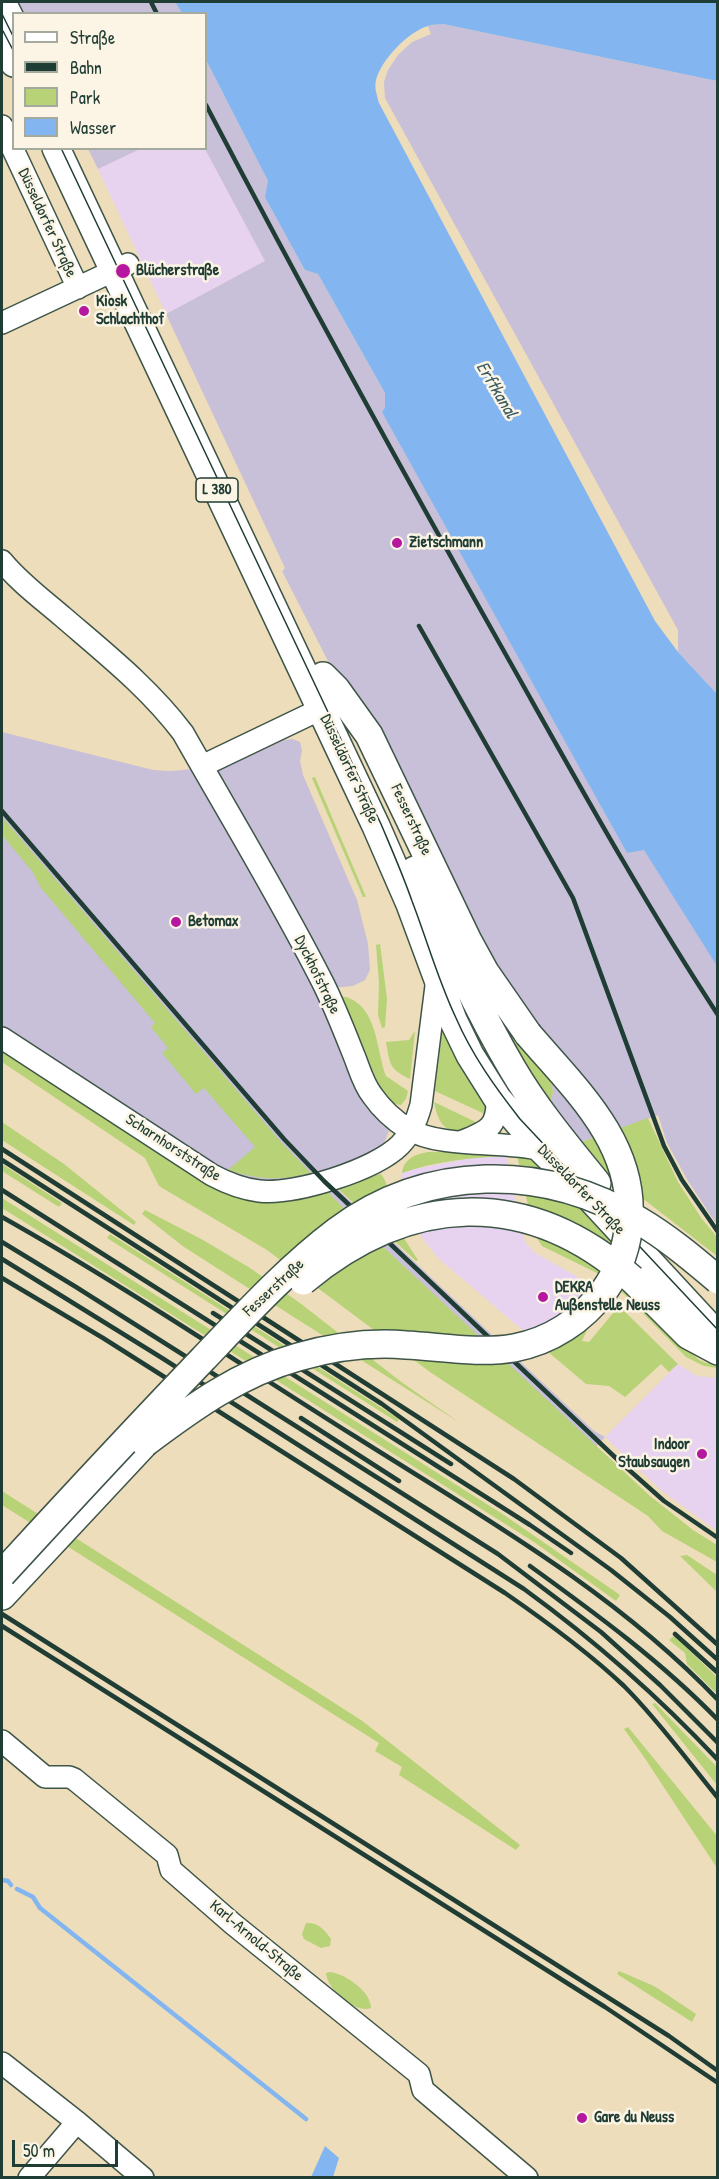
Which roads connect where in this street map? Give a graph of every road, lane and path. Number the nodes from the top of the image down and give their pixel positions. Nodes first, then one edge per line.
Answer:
1 (2, 2) edge
2 (12, 22) edge
3 (2, 38) edge
4 (12, 59) edge
5 (2, 126) edge
6 (12, 147) edge
7 (13, 150) edge
8 (57, 150) edge
9 (74, 150) edge
10 (121, 268) junction
11 (78, 288) junction
12 (2, 323) edge
13 (2, 561) edge
14 (322, 676) junction
15 (321, 709) junction
16 (202, 766) junction
17 (437, 920) junction
18 (437, 980) junction
19 (2, 1038) edge
20 (511, 1068) junction
21 (498, 1098) junction
22 (405, 1127) junction
23 (463, 1141) junction
24 (542, 1150) junction
25 (717, 1280) edge
26 (717, 1314) edge
27 (717, 1336) edge
28 (717, 1351) edge
29 (145, 1443) junction
30 (2, 1574) edge
31 (2, 1596) edge
32 (2, 1741) edge
33 (2, 2063) edge
34 (77, 2122) junction
35 (506, 2158) junction
36 (29, 2178) edge
37 (143, 2178) edge
38 (527, 2178) edge
39 (544, 2178) edge

1 - 2 main road
3 - 4 main road
5 - 6 street, Düsseldorfer Straße
7 - 11 street, Düsseldorfer Straße
8 - 10 main road, Düsseldorfer Straße / L 380
9 - 10 main road, Düsseldorfer Straße / L 380
10 - 11 street
10 - 14 main road, Düsseldorfer Straße / L 380
10 - 15 main road, Düsseldorfer Straße / L 380
11 - 12 street
13 - 16 street, Dyckhofstraße
14 - 17 main road, Düsseldorfer Straße / L 380
14 - 29 main road, Fesserstraße, bridge
15 - 16 street
15 - 18 main road, Düsseldorfer Straße / L 380
16 - 22 street, Dyckhofstraße
17 - 18 street, Scharnhorststraße
17 - 20 main road, Düsseldorfer Straße / L 380
18 - 20 street
18 - 21 main road, Düsseldorfer Straße / L 380
18 - 22 street, Scharnhorststraße
19 - 22 street, Scharnhorststraße
20 - 26 main road, Düsseldorfer Straße / L 380
21 - 23 street
21 - 24 main road, Düsseldorfer Straße / L 380
22 - 23 street
23 - 24 street
24 - 27 main road, Düsseldorfer Straße / L 380
25 - 30 main road, Fesserstraße, bridge
28 - 29 main road, Fesserstraße, bridge
29 - 31 main road, Fesserstraße
32 - 35 street, Karl-Arnold-Straße
33 - 34 street
34 - 36 street
34 - 37 street
35 - 38 street, Karl-Arnold-Straße
35 - 39 street, Karl-Arnold-Straße

